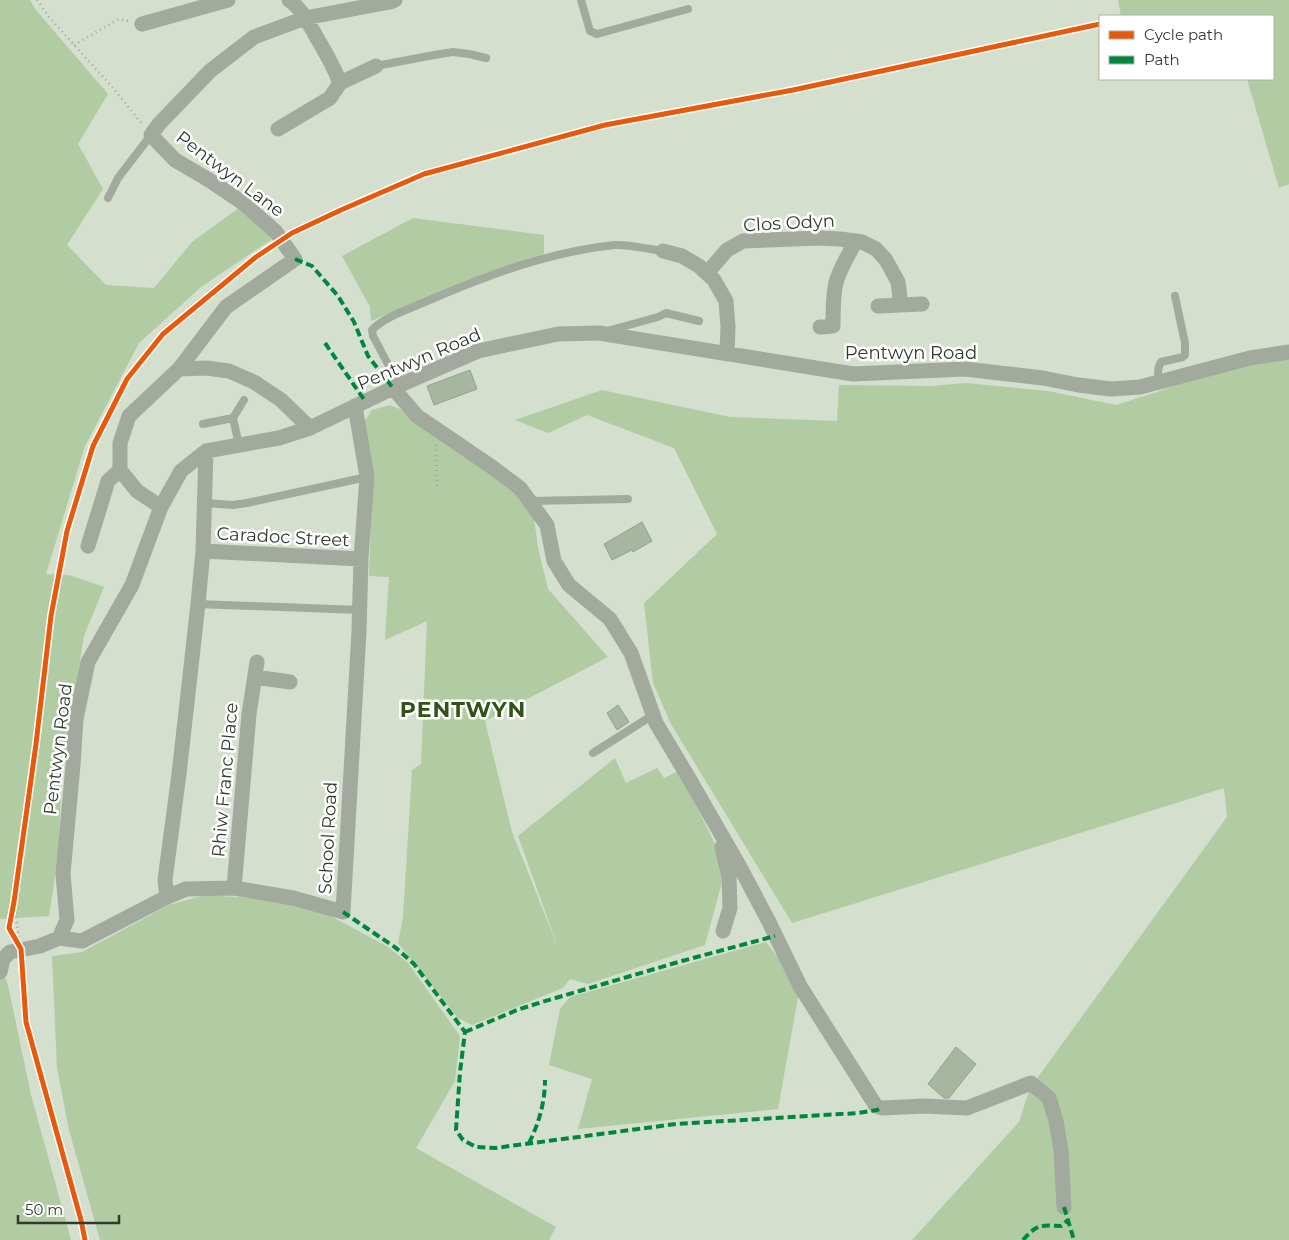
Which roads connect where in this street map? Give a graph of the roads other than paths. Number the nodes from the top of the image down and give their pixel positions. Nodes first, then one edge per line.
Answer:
1 (228, 0) edge
2 (288, 0) edge
3 (395, 0) edge
4 (582, 0) edge
5 (688, 9) dead end
6 (305, 18) junction
7 (142, 24) road end
8 (486, 58) dead end
9 (376, 66) joint
10 (340, 84) junction
11 (278, 129) dead end
12 (151, 136) junction
13 (108, 198) dead end
14 (856, 241) junction
15 (663, 251) joint
16 (707, 273) junction
17 (1175, 296) dead end
18 (922, 304) dead end
19 (901, 305) junction
20 (878, 306) dead end
21 (699, 321) dead end
22 (820, 327) dead end
23 (599, 333) junction
24 (1289, 352) edge
25 (726, 354) junction
26 (179, 369) junction
27 (1158, 382) junction
28 (396, 387) junction
29 (244, 400) dead end
30 (355, 406) junction
31 (233, 418) junction
32 (203, 424) dead end
33 (310, 428) junction
34 (239, 445) junction
35 (206, 451) junction
36 (120, 470) junction
37 (367, 477) junction
38 (628, 499) dead end
39 (530, 501) junction
40 (205, 503) junction
41 (161, 507) junction
42 (88, 546) dead end
43 (203, 552) junction
44 (361, 559) junction
45 (198, 604) junction
46 (360, 610) junction
47 (290, 682) dead end
48 (653, 715) junction
49 (593, 753) dead end
50 (690, 780) junction
51 (234, 888) junction
52 (167, 896) junction
53 (722, 931) dead end
54 (59, 938) junction
55 (1, 965) edge
56 (1064, 1207) dead end

1 - 7 street
2 - 6 street
3 - 6 street, Pentwyn Lane
4 - 5 lane
6 - 10 street
6 - 12 street, Pentwyn Lane
8 - 9 lane
9 - 10 street
10 - 11 street
12 - 13 lane
12 - 26 street, Pentwyn Lane
14 - 16 street, Clos Odyn
14 - 19 street, Clos Odyn
14 - 22 street, Clos Odyn
15 - 16 street
15 - 28 lane
16 - 25 street
17 - 27 lane
18 - 19 street
19 - 20 street
21 - 23 lane
23 - 25 street, Pentwyn Road
23 - 28 street, Pentwyn Road
24 - 27 street, Pentwyn Road
25 - 27 street, Pentwyn Road
26 - 33 street
26 - 36 street
28 - 30 street, Pentwyn Road
28 - 39 street
29 - 31 lane
30 - 33 street, Pentwyn Road
30 - 37 street, School Road
31 - 32 lane
31 - 34 lane
33 - 34 street, Pentwyn Road
34 - 35 street, Pentwyn Road
35 - 40 street
35 - 41 street, Pentwyn Road
36 - 41 street
36 - 42 street
37 - 40 lane
37 - 44 street, School Road
38 - 39 lane
39 - 48 street
40 - 43 street
41 - 54 street, Pentwyn Road
43 - 44 street, Caradoc Street
43 - 45 street
44 - 46 street, School Road
45 - 46 lane
45 - 52 street
46 - 51 street, School Road
47 - 51 street, Rhiw Franc Place
48 - 49 lane
48 - 50 street
50 - 53 street
50 - 56 street
51 - 52 street, School Road
52 - 54 street, School Road
54 - 55 street, School Road

